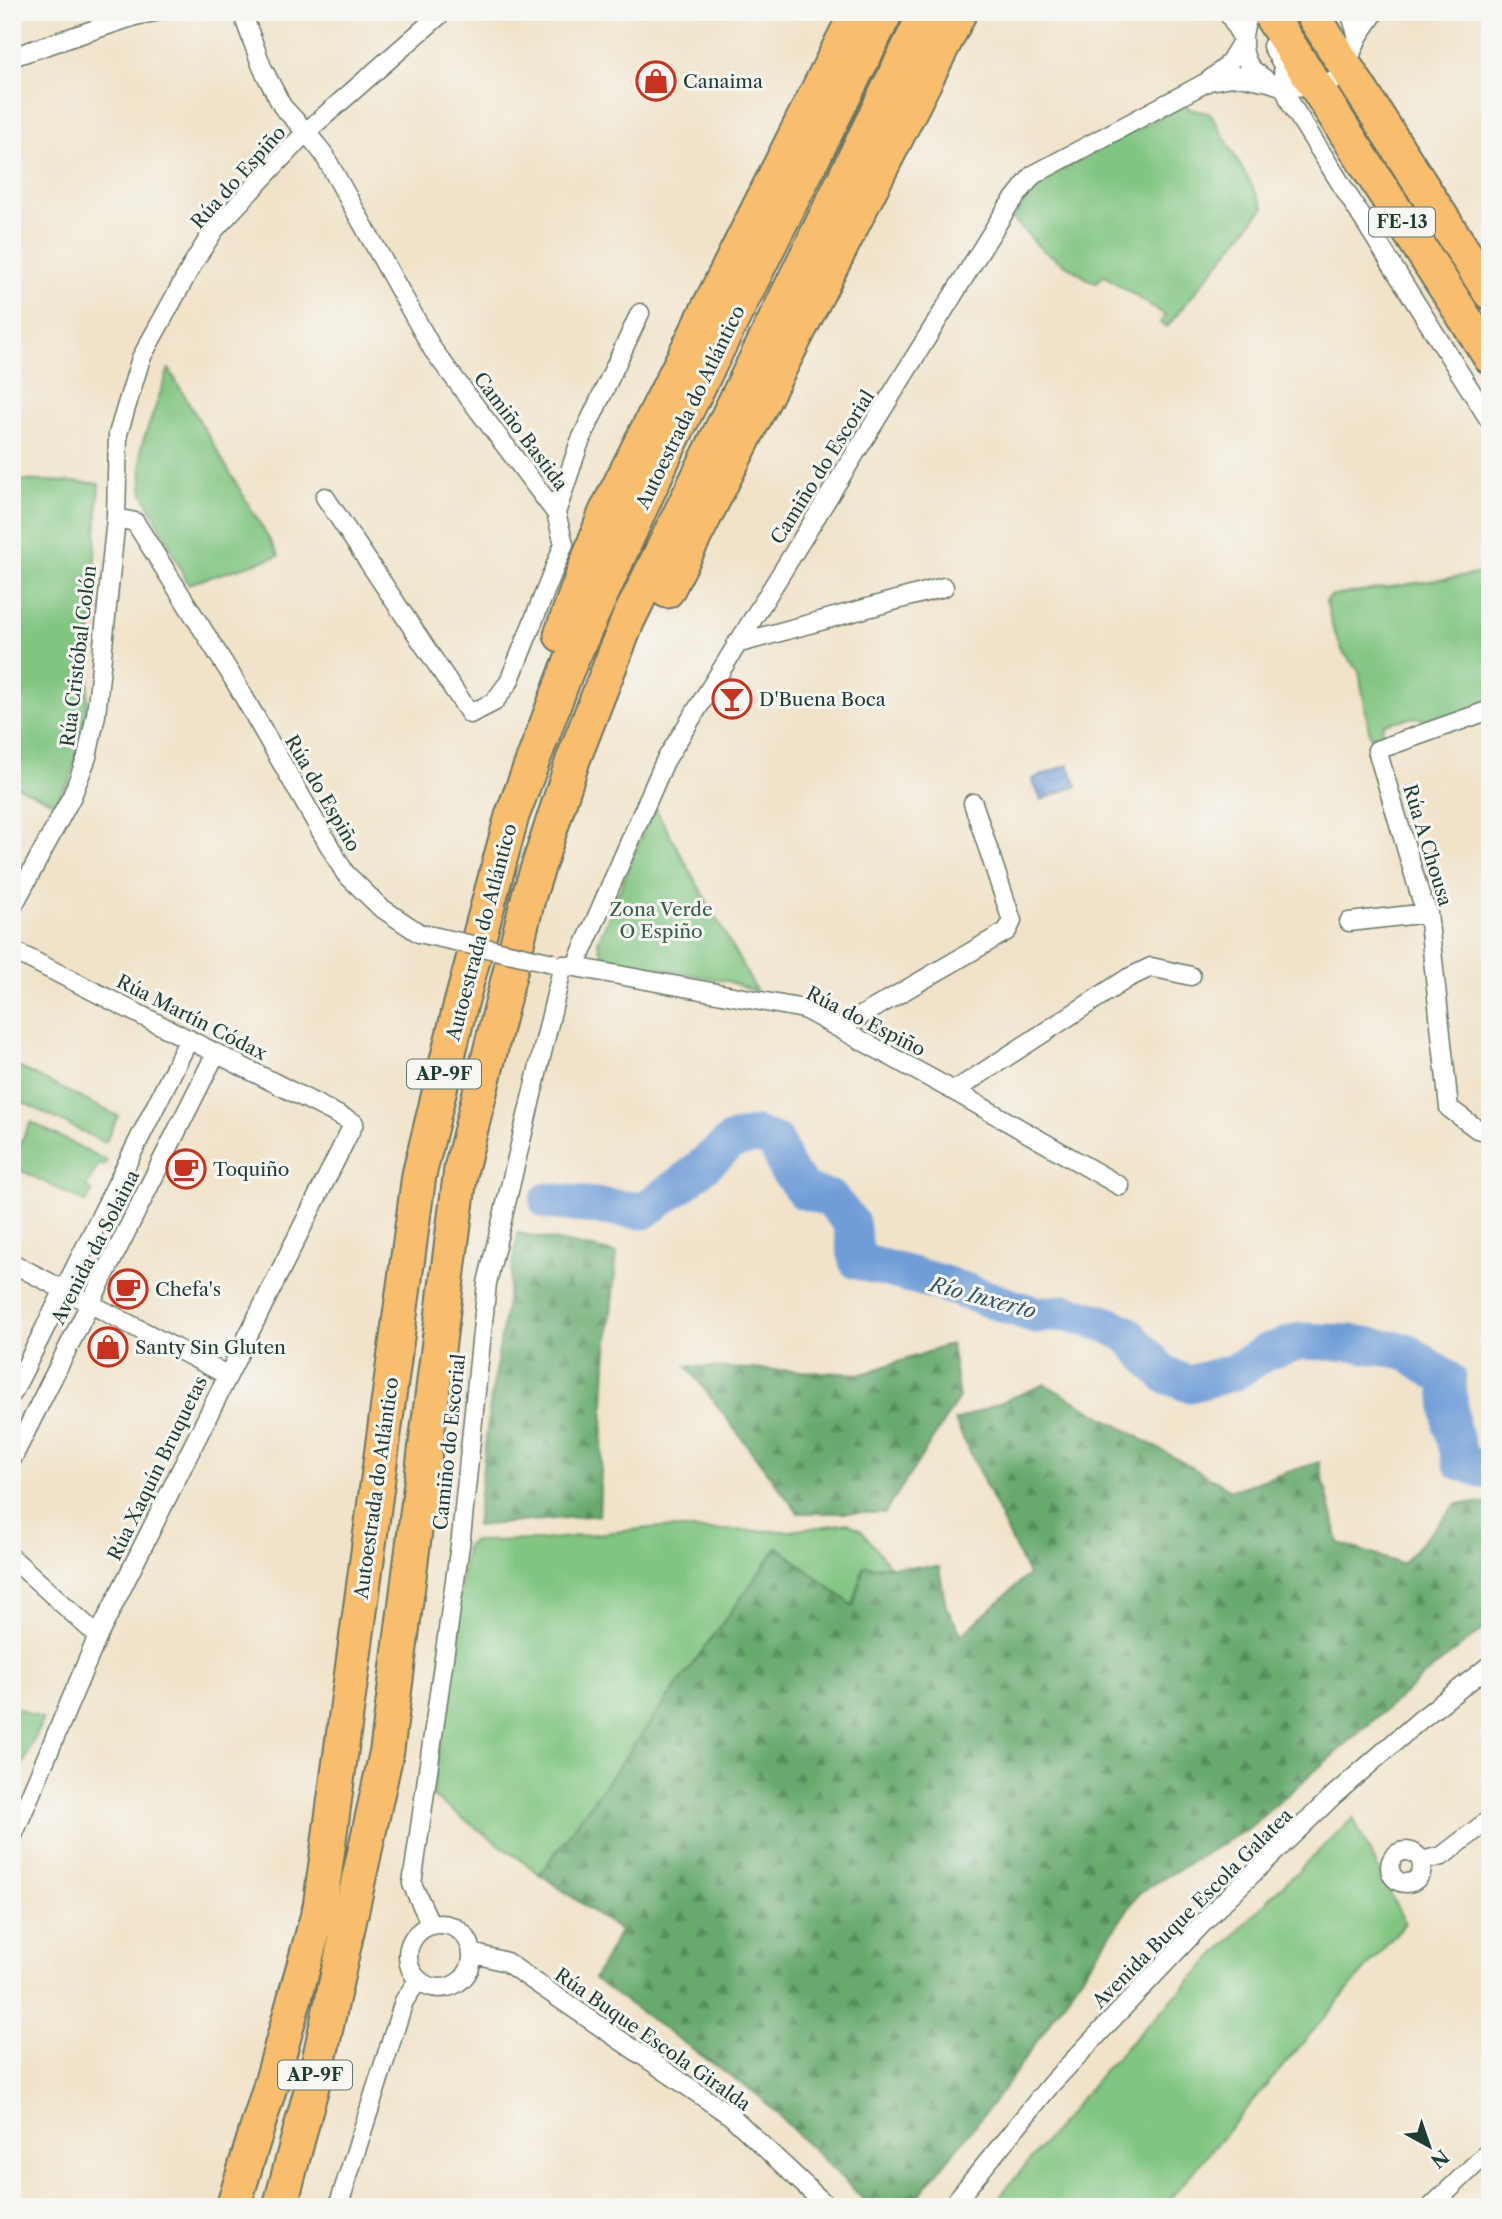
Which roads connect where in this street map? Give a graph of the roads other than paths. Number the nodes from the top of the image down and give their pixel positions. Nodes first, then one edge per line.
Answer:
1 (155, 12) edge
2 (242, 12) edge
3 (443, 12) edge
4 (857, 12) edge
5 (886, 12) edge
6 (926, 12) edge
7 (960, 12) edge
8 (1228, 12) edge
9 (1252, 12) edge
10 (1268, 12) edge
11 (1311, 12) edge
12 (1350, 12) edge
13 (1376, 12) edge
14 (1242, 40) junction
15 (1352, 52) junction
16 (12, 57) edge
17 (1207, 82) junction
18 (1290, 85) junction
19 (306, 132) junction
20 (1490, 293) edge
21 (640, 313) dead end
22 (1490, 357) edge
23 (1490, 421) edge
24 (325, 497) dead end
25 (556, 513) junction
26 (116, 518) junction
27 (944, 587) dead end
28 (736, 644) junction
29 (1490, 710) edge
30 (973, 803) dead end
31 (512, 816) junction
32 (529, 895) junction
33 (12, 908) edge
34 (1428, 913) junction
35 (1349, 922) dead end
36 (12, 950) edge
37 (564, 965) junction
38 (1191, 976) dead end
39 (840, 1028) junction
40 (189, 1040) junction
41 (216, 1053) junction
42 (954, 1091) junction
43 (354, 1123) joint
44 (1490, 1132) edge
45 (1120, 1186) dead end
46 (12, 1263) edge
47 (64, 1290) junction
48 (90, 1304) junction
49 (227, 1374) junction
50 (12, 1394) edge
51 (12, 1460) edge
52 (12, 1558) edge
53 (98, 1636) junction
54 (1490, 1665) edge
55 (1490, 1819) edge
56 (12, 1838) edge
57 (1421, 1861) dead end
58 (431, 1925) junction
59 (472, 1953) junction
60 (418, 1980) junction
61 (1490, 2150) edge
62 (233, 2207) edge
63 (280, 2207) edge
64 (338, 2207) edge
65 (828, 2207) edge
66 (951, 2207) edge
67 (1431, 2207) edge

1 - 16 street
2 - 19 street, Rúa do Espiño
3 - 19 street
4 - 31 highway
5 - 31 highway, Autoestrada do Atlántico / AP-9F
6 - 32 highway, Autoestrada do Atlántico / AP-9F
7 - 32 highway
8 - 14 street
9 - 14 street
9 - 18 street
10 - 18 highway, FE-13
11 - 15 highway, FE-13
12 - 15 street
13 - 15 street
14 - 17 street
14 - 18 street
15 - 18 street
15 - 20 highway, FE-13
17 - 18 street
17 - 28 street, Camiño do Escorial
18 - 22 highway, FE-13
18 - 23 street
19 - 25 street, Camiño Bastida
19 - 26 street, Rúa do Espiño
21 - 25 street
24 - 25 street, Camiño Bastida
26 - 33 street, Rúa Cristóbal Colón
26 - 37 street, Rúa do Espiño, bridge
27 - 28 street
28 - 37 street, Camiño do Escorial
29 - 34 street, Rúa A Chousa
30 - 39 street
31 - 62 highway, Autoestrada do Atlántico / AP-9F
32 - 63 highway, Autoestrada do Atlántico / AP-9F
34 - 35 street
34 - 44 street, Rúa A Chousa
36 - 40 street, Rúa Martín Códax
37 - 39 street, Rúa do Espiño
37 - 58 street, Camiño do Escorial
38 - 42 street
39 - 42 street, Rúa do Espiño
40 - 41 street, Rúa Martín Códax
40 - 47 street, Avenida da Solaina
41 - 43 street, Rúa Martín Códax
41 - 48 street, Avenida da Solaina
42 - 45 street, Rúa do Espiño
43 - 49 street, Rúa Xaquín Bruquetas
46 - 47 street
47 - 48 street
47 - 50 street, Avenida da Solaina
48 - 49 street
48 - 51 street, Avenida da Solaina
49 - 53 street, Rúa Xaquín Bruquetas
52 - 53 street
53 - 56 street, Rúa Xaquín Bruquetas
54 - 66 street, Avenida Buque Escola Galatea
55 - 57 street
58 - 59 street
58 - 60 street
59 - 60 street
59 - 65 street, Rúa Buque Escola Giralda
60 - 64 street
61 - 67 street

